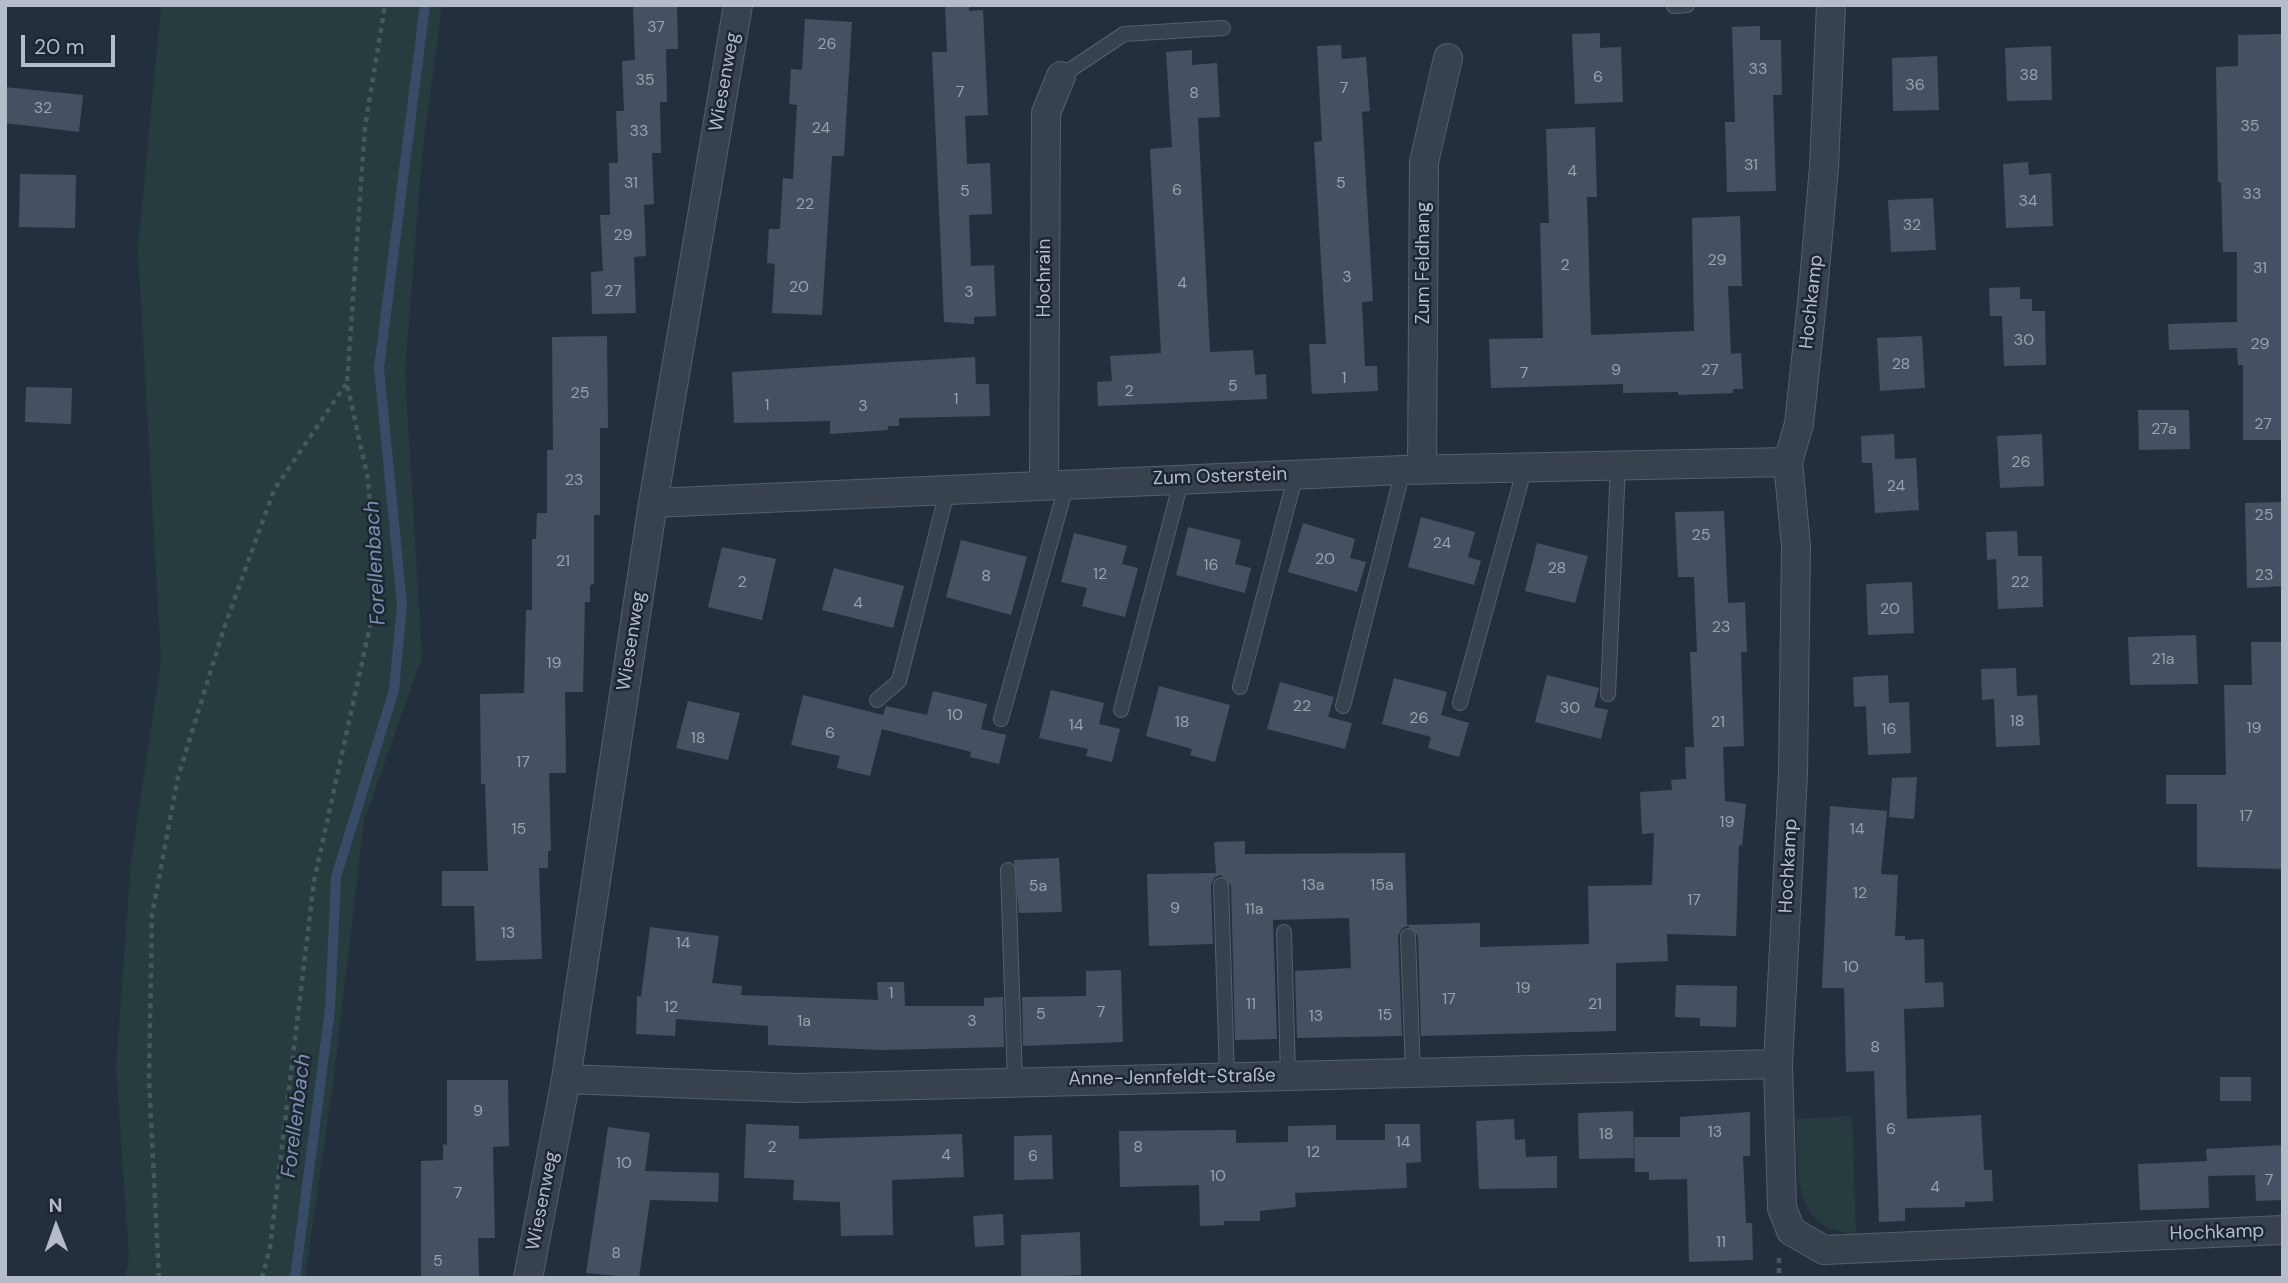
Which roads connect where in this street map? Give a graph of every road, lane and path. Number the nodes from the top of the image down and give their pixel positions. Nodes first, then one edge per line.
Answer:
1 (385, 5) edge
2 (738, 5) edge
3 (1688, 5) edge
4 (1831, 5) edge
5 (1674, 6) edge
6 (1223, 28) dead end
7 (1448, 58) dead end
8 (1061, 76) joint
9 (346, 384) junction
10 (1788, 462) junction
11 (1618, 466) junction
12 (1525, 467) junction
13 (1413, 470) junction
14 (1296, 474) junction
15 (1182, 478) junction
16 (1055, 483) junction
17 (948, 488) junction
18 (653, 503) junction
19 (1240, 687) dead end
20 (1608, 694) dead end
21 (877, 701) dead end
22 (1460, 703) dead end
23 (1343, 706) dead end
24 (1121, 710) dead end
25 (1001, 719) dead end
26 (1008, 870) dead end
27 (1221, 885) dead end
28 (1284, 932) dead end
29 (1408, 936) dead end
30 (1778, 1064) junction
31 (1413, 1073) junction
32 (1288, 1076) junction
33 (1227, 1077) junction
34 (566, 1079) junction
35 (1015, 1082) junction
36 (2283, 1230) edge
37 (159, 1278) edge
38 (262, 1278) edge
39 (528, 1278) edge

1 - 9 path
2 - 18 street, Wiesenweg
3 - 5 lane
4 - 10 street, Hochkamp
6 - 8 lane
7 - 13 street, Zum Feldhang
8 - 16 street, Hochrain
9 - 37 path
9 - 38 path
10 - 11 street, Zum Osterstein
10 - 30 street, Hochkamp
11 - 12 street, Zum Osterstein
11 - 20 lane
12 - 13 street, Zum Osterstein
12 - 22 lane
13 - 14 street, Zum Osterstein
13 - 23 lane
14 - 15 street, Zum Osterstein
14 - 19 lane
15 - 16 street, Zum Osterstein
15 - 24 lane
16 - 17 street, Zum Osterstein
16 - 25 lane
17 - 18 street, Zum Osterstein
17 - 21 lane
18 - 34 street, Wiesenweg
26 - 35 lane
27 - 33 lane
28 - 32 lane
29 - 31 lane
30 - 31 street, Anne-Jennfeldt-Straße
30 - 36 street, Hochkamp
31 - 32 street, Anne-Jennfeldt-Straße
32 - 33 street, Anne-Jennfeldt-Straße
33 - 35 street, Anne-Jennfeldt-Straße
34 - 35 street, Anne-Jennfeldt-Straße
34 - 39 street, Wiesenweg

